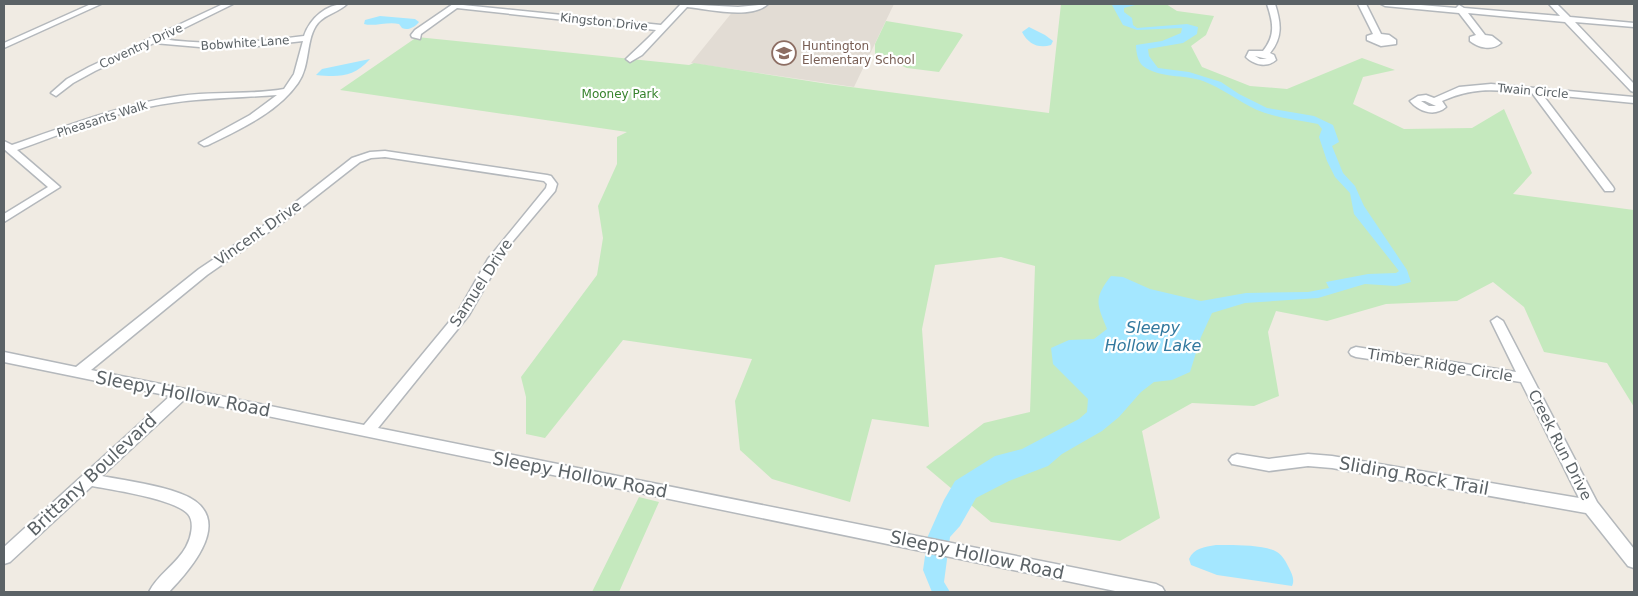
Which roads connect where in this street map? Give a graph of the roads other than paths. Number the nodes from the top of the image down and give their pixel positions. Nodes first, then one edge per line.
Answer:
1 (97, 4) edge
2 (229, 4) edge
3 (343, 4) edge
4 (685, 4) edge
5 (1271, 4) edge
6 (1362, 4) edge
7 (1385, 4) edge
8 (1553, 4) edge
9 (456, 5) edge
10 (761, 6) edge
11 (1459, 7) edge
12 (1568, 20) junction
13 (1634, 25) edge
14 (663, 28) junction
15 (1378, 36) dead end
16 (416, 37) dead end
17 (1482, 37) dead end
18 (309, 38) junction
19 (152, 40) junction
20 (4, 46) edge
21 (1265, 54) dead end
22 (630, 59) dead end
23 (1634, 89) edge
24 (1534, 90) junction
25 (56, 92) dead end
26 (285, 92) junction
27 (1434, 100) dead end
28 (1634, 100) edge
29 (204, 143) dead end
30 (7, 147) edge
31 (460, 164) joint
32 (1610, 189) dead end
33 (4, 218) edge
34 (1497, 321) dead end
35 (1356, 352) dead end
36 (4, 358) edge
37 (78, 373) junction
38 (1525, 378) junction
39 (181, 394) junction
40 (367, 431) junction
41 (1237, 460) dead end
42 (89, 479) junction
43 (1591, 507) junction
44 (4, 557) edge
45 (1634, 561) edge
46 (158, 592) edge
47 (1156, 592) edge

1 - 20 street
2 - 19 street, Coventry Drive
3 - 18 street
4 - 10 street
4 - 14 street
5 - 21 street
6 - 15 street
7 - 11 street
8 - 12 street
9 - 14 street, Kingston Drive
9 - 16 street
11 - 12 street
11 - 17 street
12 - 13 street
12 - 23 street
14 - 22 street
18 - 19 street, Bobwhite Lane
18 - 26 street
19 - 25 street, Coventry Drive
24 - 27 street, Twain Circle
24 - 28 street, Twain Circle
24 - 32 street
26 - 29 street
26 - 30 street, Pheasants Walk
30 - 33 street
31 - 37 street, Vincent Drive
31 - 40 street, Samuel Drive
34 - 38 street, Creek Run Drive
35 - 38 street, Timber Ridge Circle
36 - 37 street, Sleepy Hollow Road
37 - 39 street, Sleepy Hollow Road
38 - 43 street, Creek Run Drive
39 - 40 street, Sleepy Hollow Road
39 - 42 street, Brittany Boulevard
40 - 47 street, Sleepy Hollow Road
41 - 43 street, Sliding Rock Trail
42 - 44 street, Brittany Boulevard
42 - 46 street
43 - 45 street, Creek Run Drive

